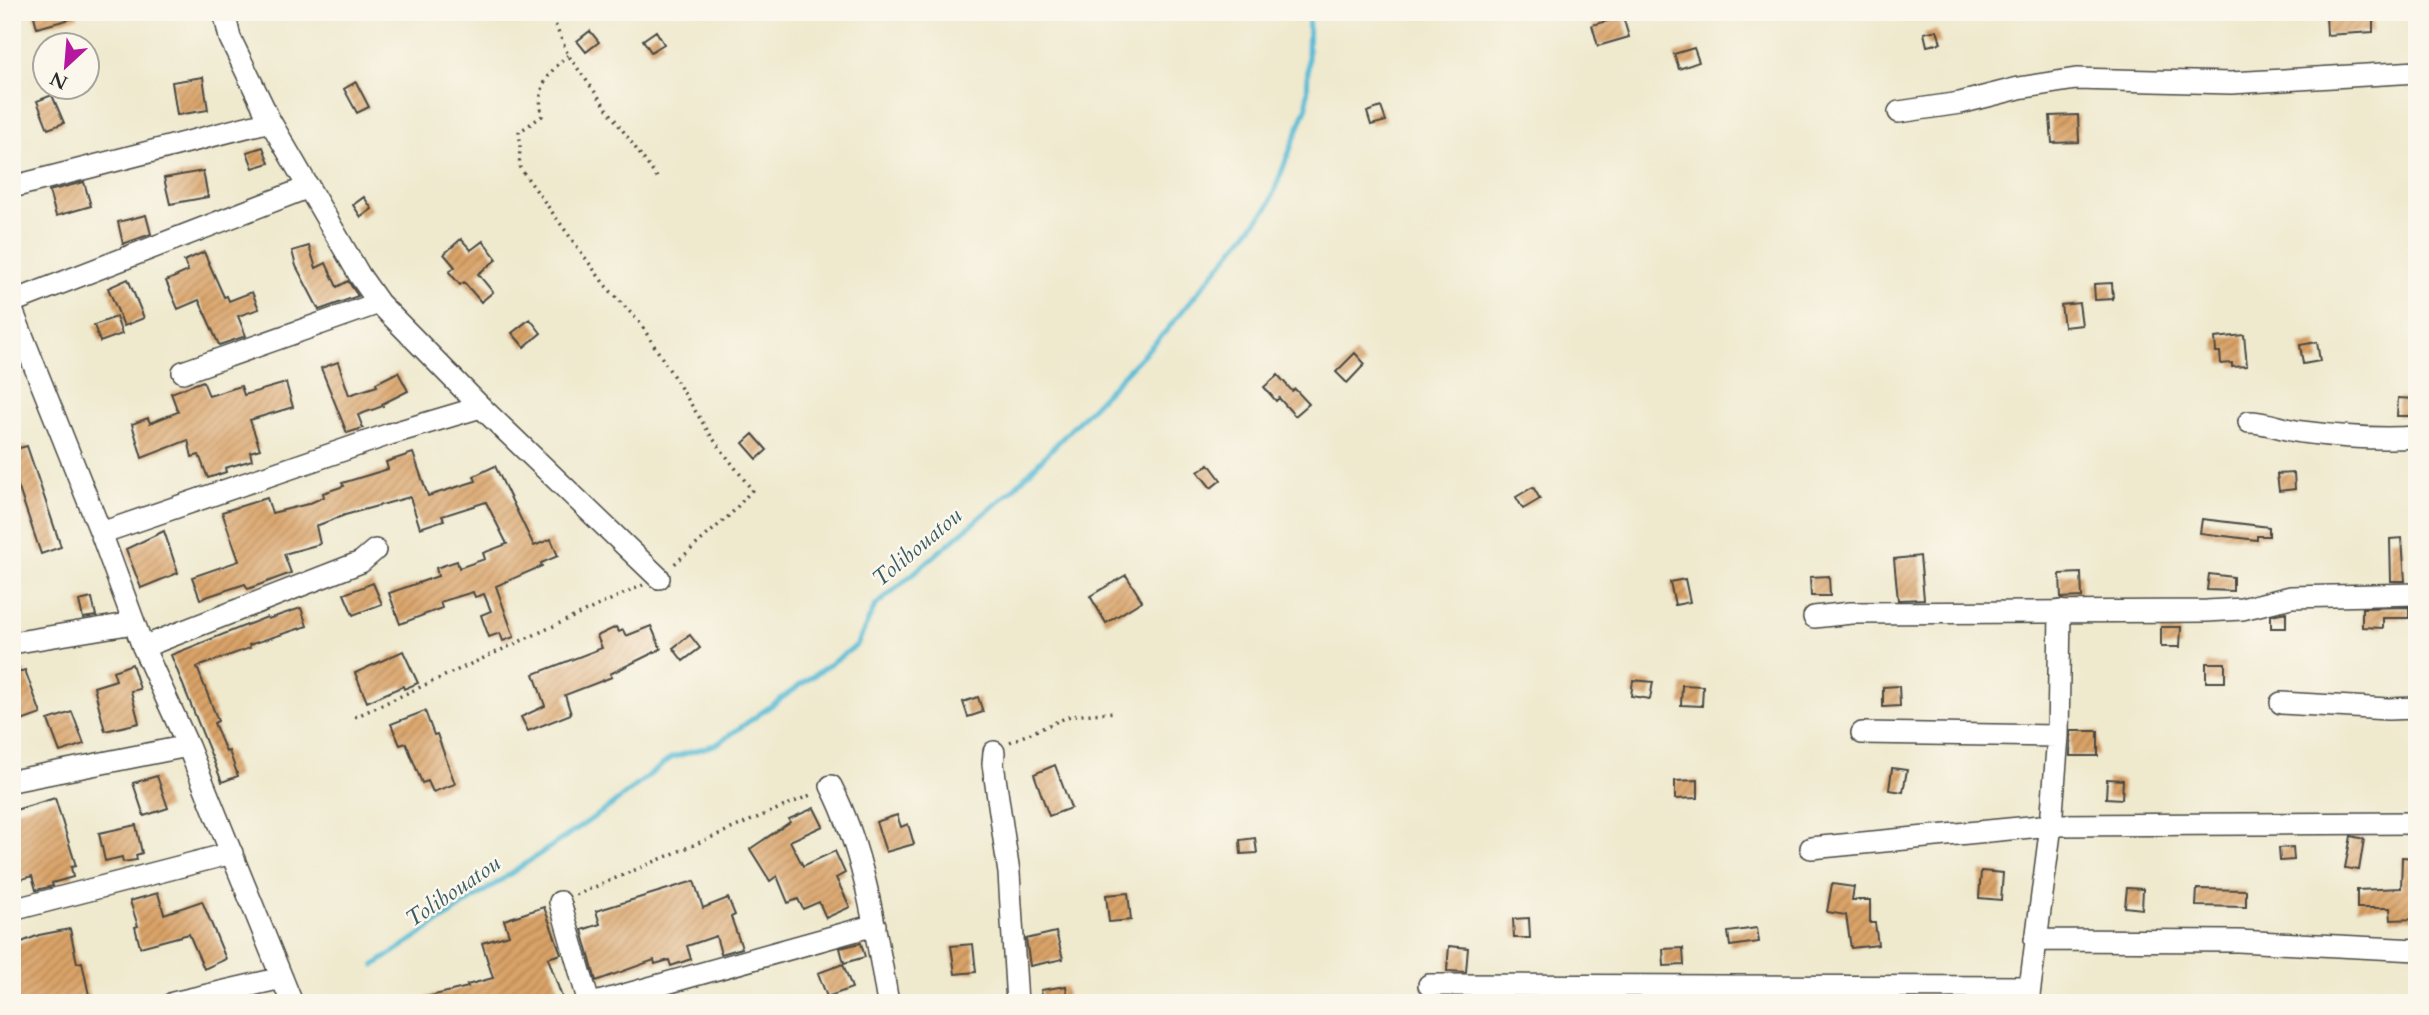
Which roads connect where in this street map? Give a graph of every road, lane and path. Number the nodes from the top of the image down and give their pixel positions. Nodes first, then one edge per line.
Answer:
1 (224, 12) edge
2 (550, 12) edge
3 (568, 55) junction
4 (2417, 72) edge
5 (1899, 112) dead end
6 (270, 121) junction
7 (658, 179) dead end
8 (12, 187) edge
9 (309, 187) junction
10 (12, 302) edge
11 (379, 303) junction
12 (12, 310) edge
13 (183, 372) dead end
14 (481, 407) junction
15 (2249, 422) dead end
16 (2417, 437) edge
17 (101, 533) junction
18 (374, 550) dead end
19 (659, 578) junction
20 (2417, 594) edge
21 (2060, 611) junction
22 (1814, 617) dead end
23 (134, 624) junction
24 (12, 643) edge
25 (143, 647) junction
26 (2281, 703) dead end
27 (2417, 708) edge
28 (1114, 712) dead end
29 (355, 717) dead end
30 (1862, 733) dead end
31 (2058, 736) junction
32 (188, 746) junction
33 (993, 752) joint
34 (12, 781) edge
35 (831, 786) joint
36 (2417, 823) edge
37 (2051, 825) junction
38 (1811, 848) dead end
39 (232, 853) junction
40 (560, 902) joint
41 (12, 910) edge
42 (875, 925) junction
43 (2035, 940) junction
44 (2417, 950) edge
45 (282, 978) junction
46 (1429, 985) dead end
47 (1851, 995) edge
48 (2029, 995) edge
49 (173, 1003) edge
50 (292, 1003) edge
51 (589, 1003) edge
52 (595, 1003) edge
53 (888, 1003) edge
54 (1017, 1003) edge

1 - 6 street
2 - 3 path
3 - 7 path
3 - 19 path
4 - 5 street
6 - 8 street
6 - 9 street
9 - 10 street
9 - 11 street
11 - 13 street
11 - 14 street
12 - 17 street
14 - 17 street
14 - 19 street
15 - 16 street
17 - 23 street
18 - 25 street
19 - 29 path
20 - 21 street
21 - 22 street
21 - 31 street
23 - 24 street
23 - 25 street
25 - 32 street
26 - 27 street
28 - 33 path
30 - 31 street
31 - 37 street
32 - 34 street
32 - 39 street
33 - 54 street
35 - 40 path
35 - 42 street
36 - 37 street
37 - 38 street
37 - 43 street
39 - 41 street
39 - 45 street
40 - 51 street
42 - 52 street
42 - 53 street
43 - 44 street
43 - 48 street
45 - 49 street
45 - 50 street
46 - 47 street
47 - 48 street

